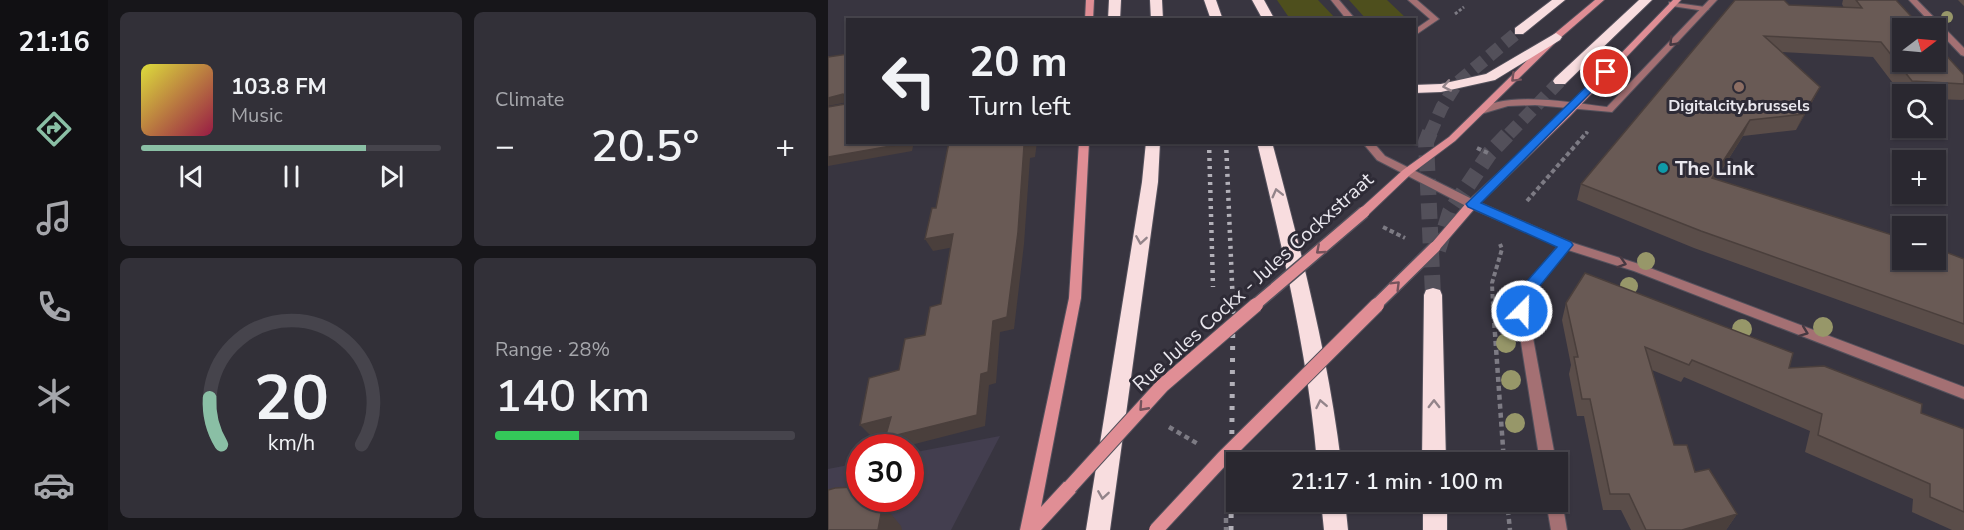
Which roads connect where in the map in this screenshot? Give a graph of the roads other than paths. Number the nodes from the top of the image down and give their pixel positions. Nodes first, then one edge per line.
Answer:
1 (1090, 0) edge
2 (1115, 0) edge
3 (1156, 0) edge
4 (1210, 0) edge
5 (1258, 0) edge
6 (1335, 0) edge
7 (1412, 0) edge
8 (1559, 0) edge
9 (1600, 0) edge
10 (1647, 0) edge
11 (1683, 0) edge
12 (1713, 0) edge
13 (1913, 0) edge
14 (1675, 2) edge
15 (1692, 6) junction
16 (1705, 9) junction
17 (1089, 18) edge
18 (1114, 18) edge
19 (1157, 18) edge
20 (1217, 18) edge
21 (1268, 18) edge
22 (1350, 18) edge
23 (1519, 31) tunnel mouth
24 (1416, 33) edge
25 (1556, 37) junction
26 (1964, 53) edge
27 (1560, 81) tunnel mouth
28 (1416, 89) edge
29 (1574, 107) junction
30 (1482, 111) junction
31 (1084, 144) edge
32 (1154, 144) edge
33 (1264, 144) edge
34 (1369, 144) edge
35 (1407, 172) junction
36 (1473, 204) junction
37 (1566, 245) junction
38 (1433, 295) tunnel mouth
39 (1964, 393) edge
40 (1328, 452) edge
41 (1434, 452) edge
42 (1546, 452) edge
43 (1334, 512) edge
44 (1435, 512) edge
45 (1556, 512) edge
46 (1029, 530) edge
47 (1098, 530) edge
48 (1156, 530) edge
49 (1336, 530) edge
50 (1435, 530) edge
51 (1559, 530) edge

1 - 17 main road
2 - 18 highway
3 - 19 highway
4 - 20 highway
5 - 21 highway
6 - 22 street
7 - 24 street
8 - 23 highway
9 - 25 main road, Rue Jules Cockx - Jules Cockxstraat
10 - 27 highway
11 - 15 street
12 - 16 street, Rue Jules Cockx - Jules Cockxstraat
13 - 26 street
14 - 15 street
14 - 29 main road
15 - 16 street
16 -> 29 street, Rue Jules Cockx - Jules Cockxstraat
25 -> 28 highway
25 -> 30 main road, Rue Jules Cockx - Jules Cockxstraat
29 - 30 street, Rue Jules Cockx - Jules Cockxstraat
29 - 36 main road
30 - 35 main road, Rue Jules Cockx - Jules Cockxstraat
31 - 46 main road
32 -> 47 highway
40 -> 33 highway
34 - 35 street
35 - 36 street
35 -> 46 main road, Rue Jules Cockx - Jules Cockxstraat, bridge
36 - 37 street
48 -> 36 main road, bridge
37 -> 39 street
37 - 42 street
41 -> 38 highway
43 - 49 highway
44 - 50 highway
45 - 51 street

